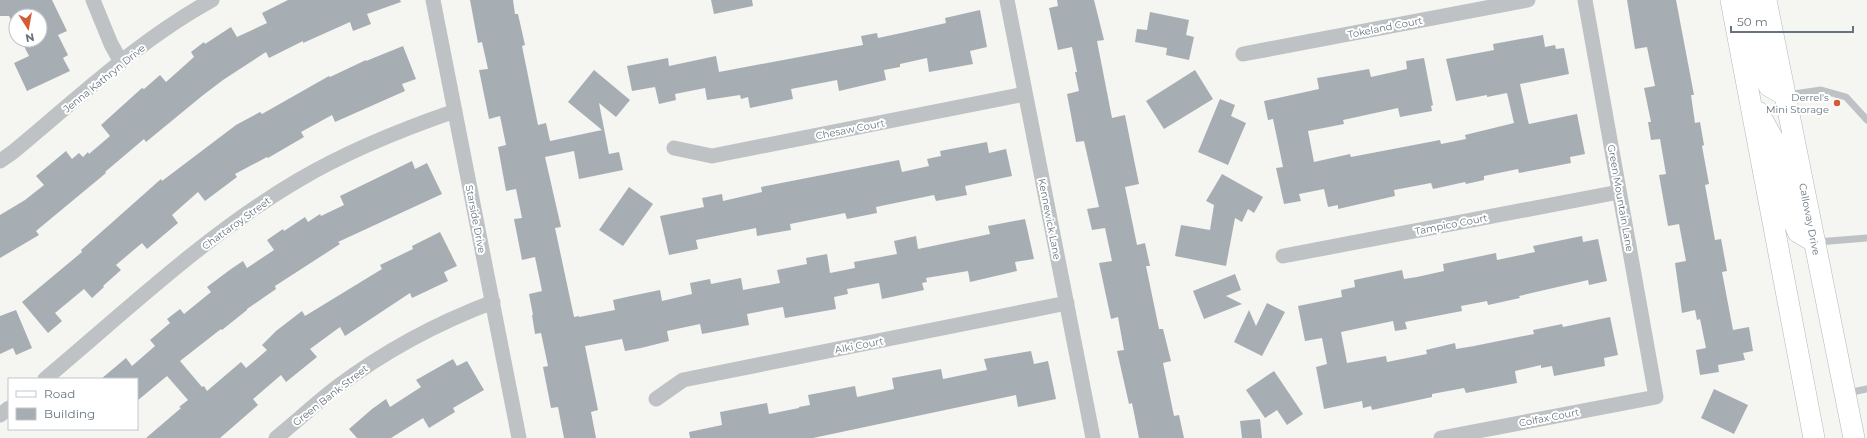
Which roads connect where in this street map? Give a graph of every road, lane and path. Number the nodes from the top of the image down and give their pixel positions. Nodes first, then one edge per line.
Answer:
1 (93, 0) edge
2 (212, 0) edge
3 (433, 0) edge
4 (1007, 0) edge
5 (1528, 0) edge
6 (1585, 0) edge
7 (1731, 0) edge
8 (1748, 0) edge
9 (1766, 0) edge
10 (1243, 54) dead end
11 (121, 62) junction
12 (1025, 94) junction
13 (1750, 96) junction
14 (1785, 96) junction
15 (455, 111) junction
16 (1867, 120) edge
17 (674, 148) dead end
18 (0, 161) edge
19 (1619, 192) junction
20 (1867, 238) edge
21 (1814, 242) junction
22 (1283, 256) dead end
23 (493, 302) junction
24 (1067, 303) junction
25 (47, 378) edge
26 (1867, 388) edge
27 (1845, 393) junction
28 (1656, 397) joint
29 (656, 399) dead end
30 (8, 409) edge
31 (0, 415) edge
32 (1472, 435) edge
33 (276, 438) edge
34 (520, 438) edge
35 (1093, 438) edge
36 (1441, 438) edge
37 (1814, 438) edge
38 (1854, 438) edge

1 - 11 street
2 - 11 street, Jenna Kathryn Drive
3 - 15 street, Starside Drive
4 - 12 street, Kennewick Lane
5 - 10 street, Tokeland Court
6 - 19 street, Green Mountain Lane
7 - 13 main road
8 - 14 main road
9 - 14 main road, Calloway Drive
11 - 18 street, Jenna Kathryn Drive
12 - 17 street, Chesaw Court
12 - 24 street, Kennewick Lane
13 - 21 main road
13 - 37 main road
14 - 16 lane
14 - 21 main road, Calloway Drive
15 - 23 street, Starside Drive
15 - 25 street, Chattaroy Street
19 - 22 street, Tampico Court
19 - 28 street, Green Mountain Lane
20 - 21 lane
21 - 27 main road, Calloway Drive
23 - 33 street, Green Bank Street
23 - 34 street, Starside Drive
24 - 29 street, Alki Court
24 - 35 street, Kennewick Lane
26 - 27 lane
27 - 38 main road, Calloway Drive
28 - 32 street, Colfax Court
30 - 31 street
32 - 36 street, Colfax Court

